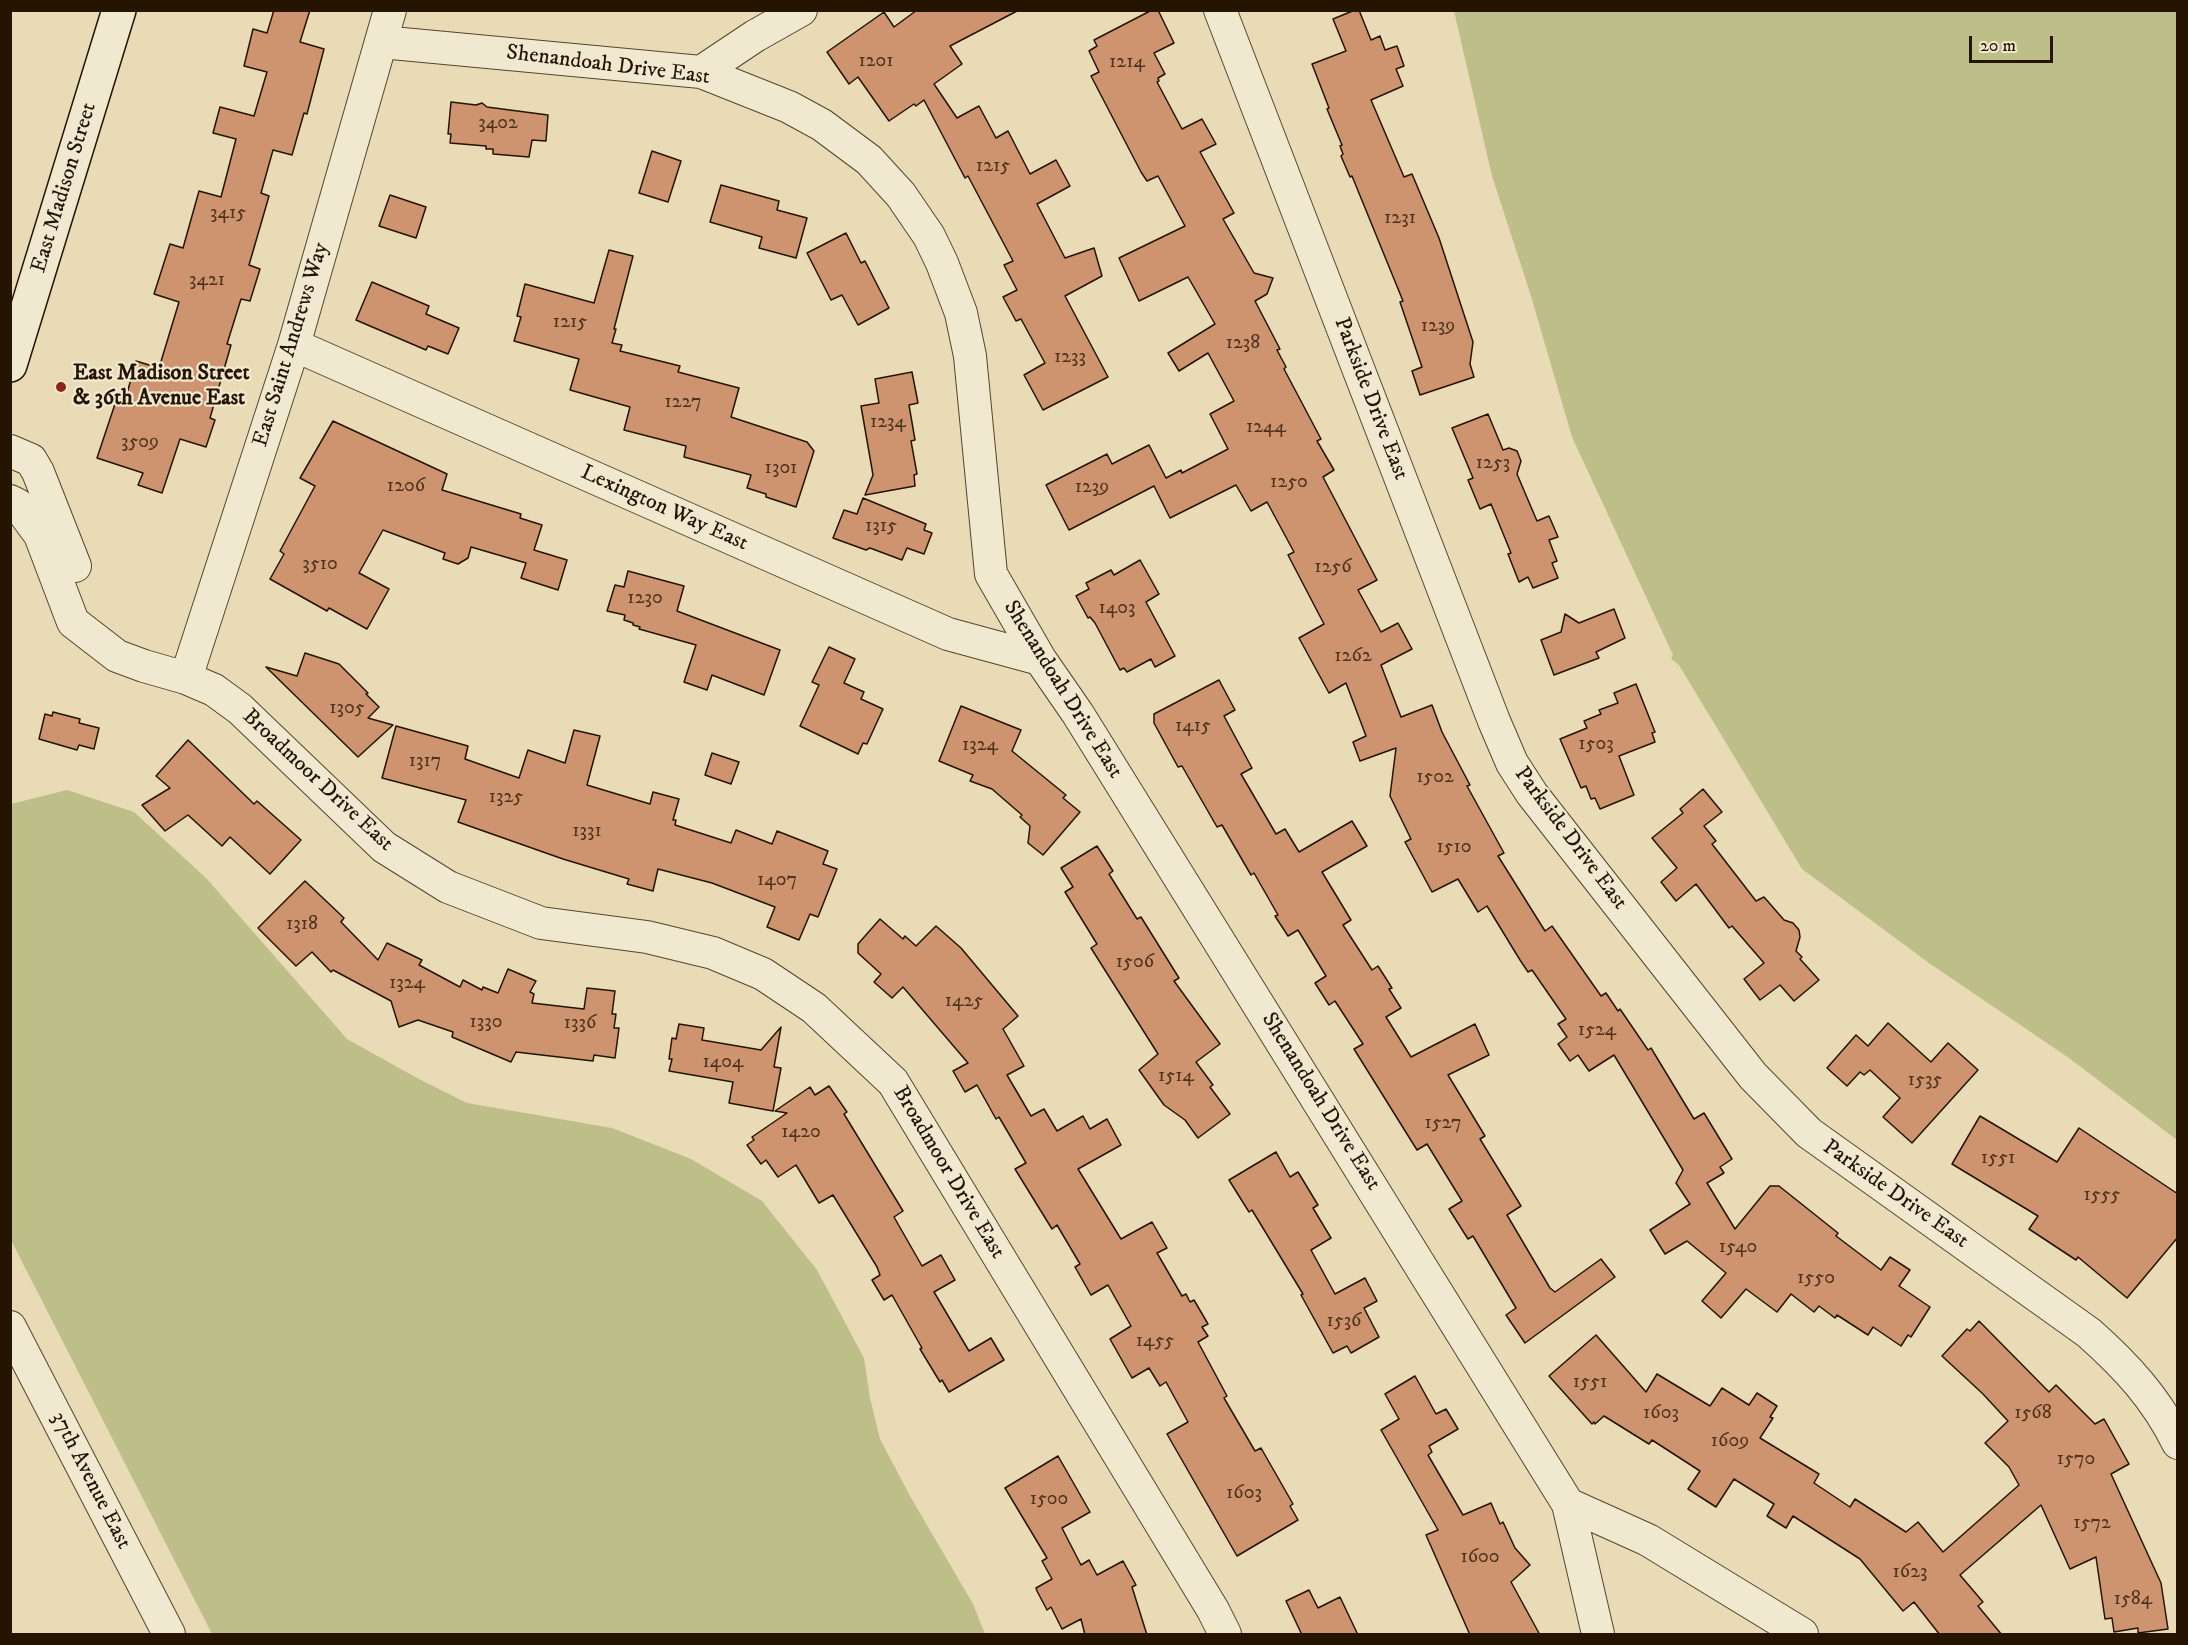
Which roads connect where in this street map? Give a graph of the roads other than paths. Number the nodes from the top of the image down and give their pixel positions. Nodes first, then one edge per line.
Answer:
1 (119, 10) edge
2 (390, 10) edge
3 (801, 10) edge
4 (1220, 10) edge
5 (381, 42) junction
6 (701, 72) junction
7 (294, 345) junction
8 (11, 360) edge
9 (10, 451) edge
10 (10, 501) edge
11 (95, 639) junction
12 (1040, 659) junction
13 (186, 678) junction
14 (10, 1327) edge
15 (2178, 1443) edge
16 (1568, 1504) junction
17 (169, 1635) edge
18 (1225, 1635) edge
19 (1599, 1635) edge
20 (1802, 1635) edge

1 - 8 main road, East Madison Street
2 - 5 street, East Saint Andrews Way
3 - 6 street
4 - 15 street, Parkside Drive East
5 - 6 street, Shenandoah Drive East
5 - 7 street, East Saint Andrews Way
6 - 12 street, Shenandoah Drive East
7 - 12 street, Lexington Way East
7 - 13 street, East Saint Andrews Way
9 - 11 street
10 - 11 street, Broadmoor Drive East
11 - 13 street, Broadmoor Drive East
12 - 16 street, Shenandoah Drive East
13 - 18 street, Broadmoor Drive East
14 - 17 street, 37th Avenue East
16 - 19 street, Shenandoah Drive East
16 - 20 street

